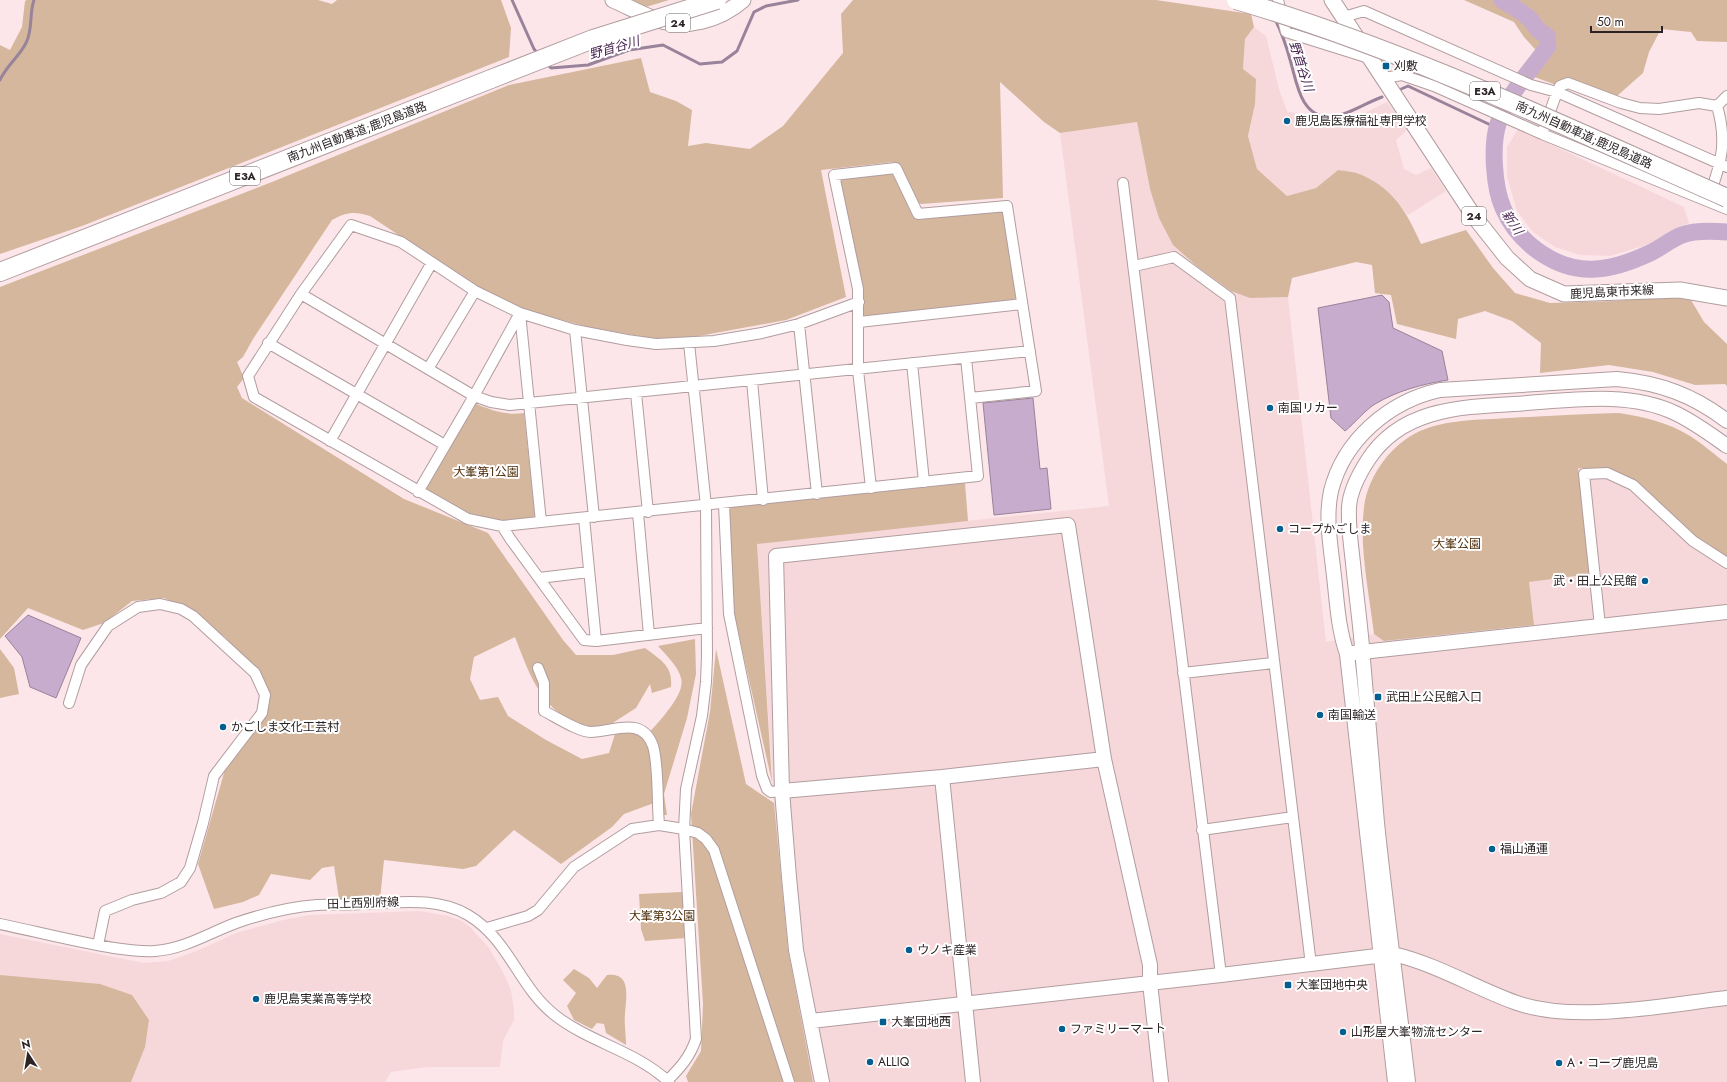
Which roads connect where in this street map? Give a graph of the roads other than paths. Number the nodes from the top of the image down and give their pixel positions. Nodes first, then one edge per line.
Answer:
1 (613, 0) edge
2 (717, 0) edge
3 (743, 0) edge
4 (1236, 0) edge
5 (1278, 0) edge
6 (1332, 0) edge
7 (1344, 17) junction
8 (1369, 58) junction
9 (1385, 80) junction
10 (1557, 92) junction
11 (1727, 96) edge
12 (1717, 106) junction
13 (1542, 134) junction
14 (1724, 166) edge
15 (1123, 184) dead end
16 (1727, 198) edge
17 (1707, 202) junction
18 (1727, 209) edge
19 (431, 264) junction
20 (1134, 266) junction
21 (0, 272) edge
22 (475, 291) junction
23 (301, 294) junction
24 (1727, 298) edge
25 (859, 302) junction
26 (1022, 304) junction
27 (520, 313) junction
28 (859, 322) junction
29 (799, 324) junction
30 (575, 330) junction
31 (268, 343) junction
32 (386, 343) junction
33 (688, 343) junction
34 (1030, 351) junction
35 (966, 358) junction
36 (912, 363) junction
37 (428, 369) junction
38 (858, 370) junction
39 (805, 376) junction
40 (752, 381) junction
41 (694, 387) junction
42 (636, 393) junction
43 (357, 394) junction
44 (474, 396) junction
45 (970, 398) junction
46 (582, 399) junction
47 (528, 405) junction
48 (1727, 421) edge
49 (330, 441) junction
50 (445, 445) junction
51 (1727, 446) edge
52 (924, 482) junction
53 (871, 488) junction
54 (418, 492) junction
55 (817, 494) junction
56 (763, 500) junction
57 (724, 504) junction
58 (706, 506) junction
59 (643, 512) junction
60 (589, 518) junction
61 (541, 522) junction
62 (502, 526) junction
63 (1727, 563) edge
64 (589, 572) junction
65 (538, 578) junction
66 (1727, 612) edge
67 (1600, 626) junction
68 (707, 628) junction
69 (649, 635) junction
70 (596, 641) junction
71 (1363, 652) junction
72 (1346, 654) junction
73 (1273, 663) junction
74 (538, 668) dead end
75 (1183, 673) junction
76 (69, 703) dead end
77 (1104, 759) junction
78 (942, 776) junction
79 (782, 791) junction
80 (1293, 817) junction
81 (659, 825) junction
82 (684, 829) junction
83 (1202, 830) junction
84 (0, 924) edge
85 (487, 928) junction
86 (98, 946) junction
87 (1387, 955) junction
88 (1311, 965) junction
89 (1221, 975) junction
90 (1150, 983) junction
91 (1727, 998) edge
92 (964, 1004) junction
93 (811, 1021) junction
94 (668, 1081) edge
95 (789, 1082) edge
96 (822, 1082) edge
97 (974, 1082) edge
98 (1162, 1082) edge
99 (1395, 1082) edge
100 (1408, 1082) edge

1 - 3 main road, 24
2 - 21 highway, 南九州自動車道;鹿児島道路 / E3A, bridge
4 - 16 highway, 南九州自動車道;鹿児島道路 / E3A, bridge
5 - 8 street
6 - 7 main road, 鹿児島東市来線 / 24
7 - 8 main road, 鹿児島東市来線 / 24
7 - 10 street
8 - 9 main road, 鹿児島東市来線 / 24
9 - 13 street
9 - 24 main road, 鹿児島東市来線 / 24
10 - 12 street
10 - 13 street
10 - 14 street
11 - 12 street
12 - 14 street
13 - 17 street
14 - 17 street
15 - 20 street
17 - 18 street
19 - 22 street
19 - 23 street
19 - 32 street
20 - 73 street
20 - 75 street
22 - 27 street
22 - 37 street
23 - 31 street
23 - 32 street
25 - 26 street
25 - 28 street
25 - 29 street
26 - 28 street
26 - 34 street
27 - 30 street
27 - 44 street
27 - 47 street
28 - 38 street
29 - 33 street
29 - 39 street
30 - 33 street
30 - 46 street
31 - 43 street
31 - 49 street
32 - 37 street
32 - 43 street
33 - 41 street
34 - 35 street
34 - 45 street
35 - 36 street
35 - 45 street
36 - 38 street
36 - 52 street
37 - 44 street
38 - 39 street
38 - 53 street
39 - 40 street
39 - 55 street
40 - 41 street
40 - 56 street
41 - 42 street
41 - 58 street
42 - 46 street
42 - 59 street
43 - 49 street
43 - 50 street
44 - 47 street
44 - 50 street
45 - 52 street
46 - 47 street
46 - 60 street
47 - 61 street
48 - 72 street
49 - 54 street
50 - 54 street
51 - 71 street
52 - 53 street
53 - 55 street
54 - 62 street
55 - 56 street
56 - 57 street
57 - 58 street
57 - 79 street
58 - 59 street
58 - 68 street
59 - 60 street
59 - 69 street
60 - 61 street
60 - 64 street
61 - 62 street
62 - 65 street
63 - 67 street
64 - 65 street
64 - 70 street
65 - 70 street
66 - 67 street
67 - 71 street
68 - 69 street
68 - 82 street
69 - 70 street
71 - 72 street
71 - 87 street
72 - 87 street
73 - 75 street
73 - 80 street
74 - 81 street
75 - 83 street
76 - 86 street
77 - 78 street
77 - 79 street
77 - 90 street
78 - 79 street
78 - 92 street
79 - 93 street
80 - 83 street
80 - 88 street
81 - 82 street
81 - 85 street
82 - 94 street
82 - 95 street
83 - 89 street
84 - 86 street, 田上西別府線
85 - 86 street, 田上西別府線
85 - 94 street, 田上西別府線
87 - 88 street
87 - 91 street
87 - 99 street
87 - 100 street
88 - 89 street
89 - 90 street
90 - 92 street
90 - 98 street
92 - 93 street
92 - 97 street
93 - 96 street

